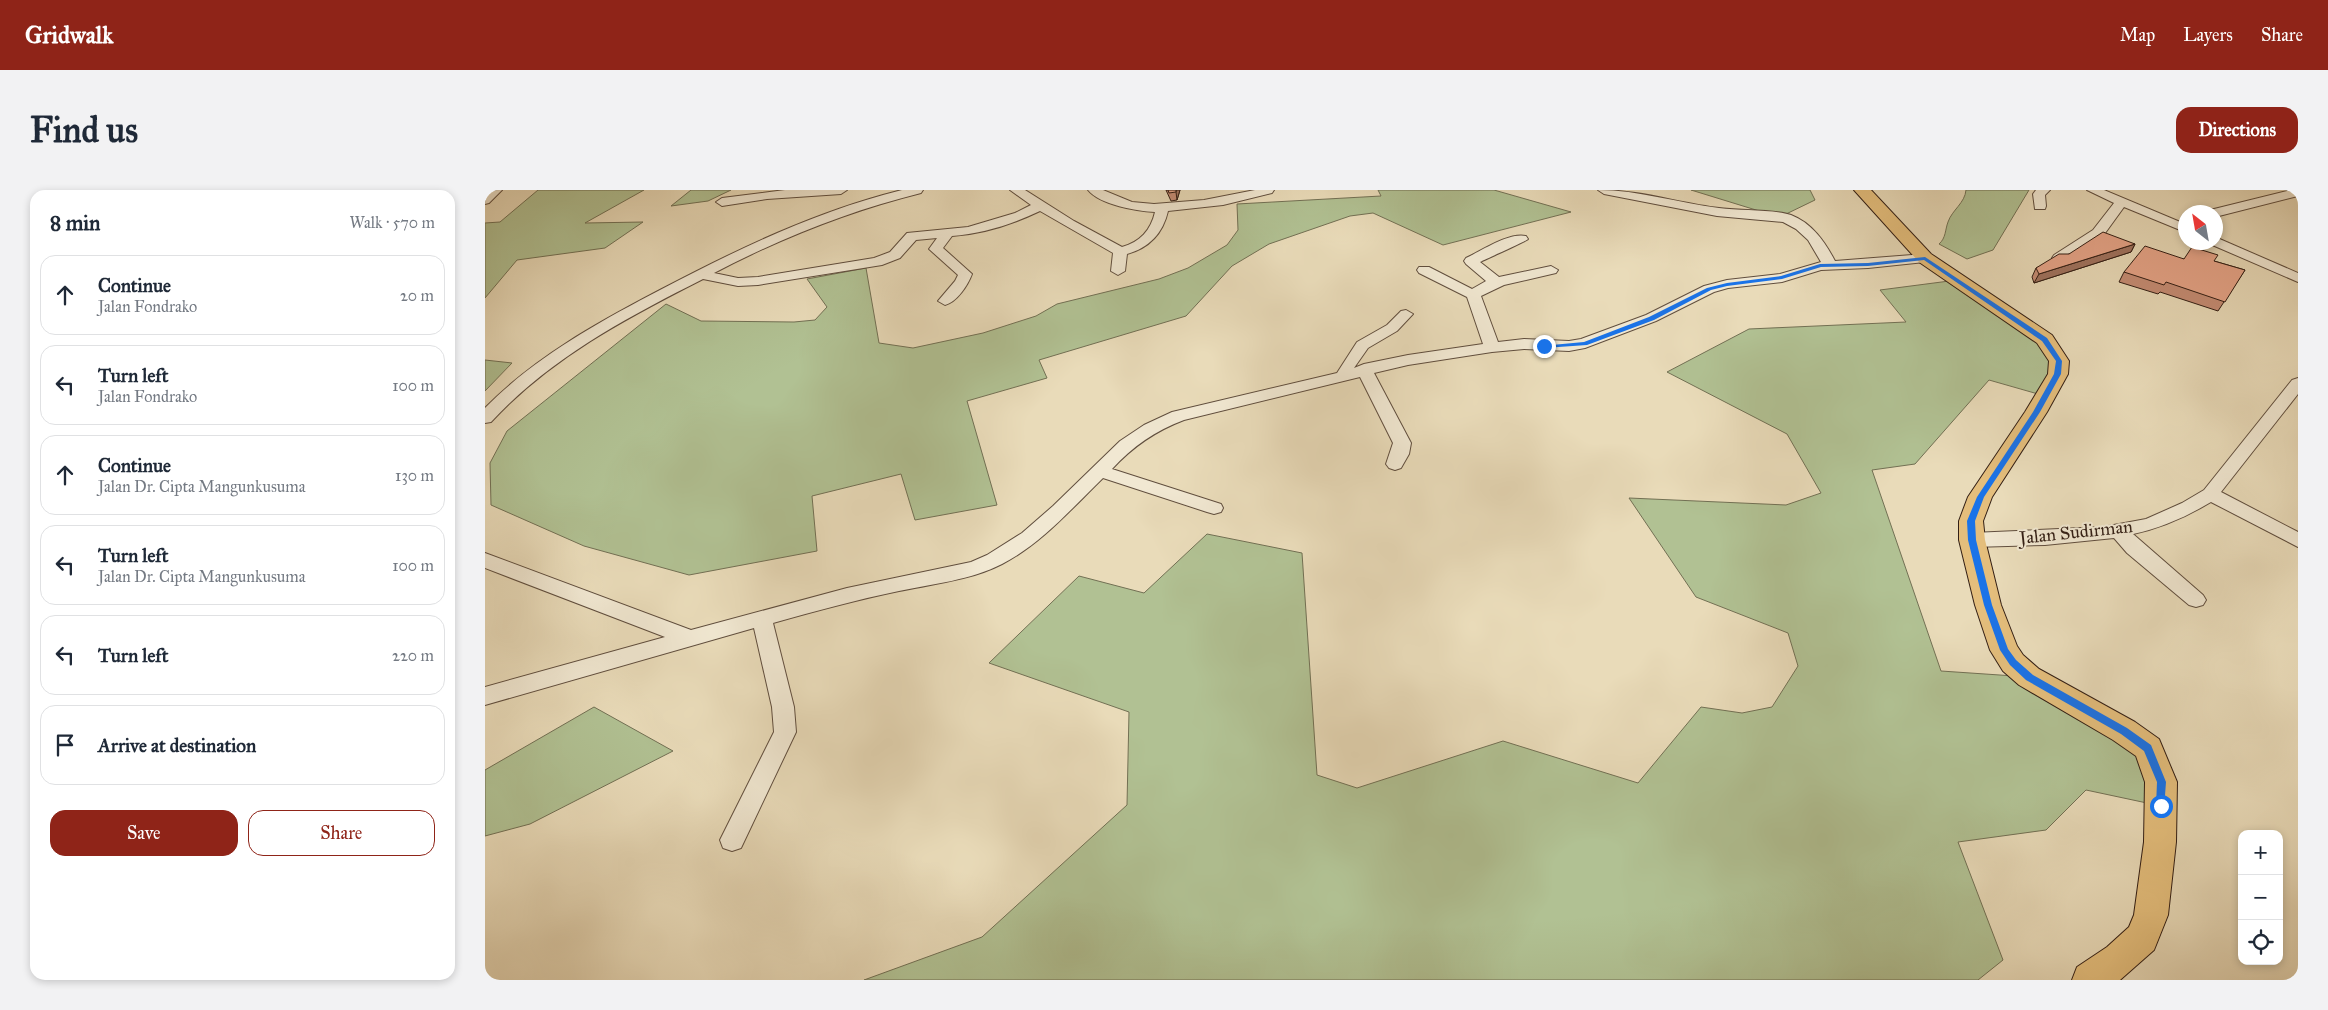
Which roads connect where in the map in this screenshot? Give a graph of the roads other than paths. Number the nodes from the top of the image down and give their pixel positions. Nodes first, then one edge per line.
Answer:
1 (496, 190) edge
2 (841, 190) edge
3 (917, 190) edge
4 (1016, 190) edge
5 (1094, 190) edge
6 (1267, 190) edge
7 (1604, 190) edge
8 (1862, 190) edge
9 (2045, 190) edge
10 (2093, 190) edge
11 (2298, 192) edge
12 (485, 200) edge
13 (722, 202) dead end
14 (2121, 202) junction
15 (1040, 206) junction
16 (2040, 206) dead end
17 (1163, 207) junction
18 (2223, 211) edge
19 (2178, 223) edge
20 (947, 234) junction
21 (1521, 239) dead end
22 (2223, 245) edge
23 (1119, 251) junction
24 (1925, 258) junction
25 (2059, 258) edge
26 (1830, 265) junction
27 (1424, 270) dead end
28 (1551, 270) dead end
29 (1118, 271) dead end
30 (700, 274) junction
31 (2298, 278) edge
32 (1497, 283) junction
33 (1473, 295) junction
34 (945, 301) dead end
35 (1406, 314) dead end
36 (1492, 347) junction
37 (1364, 369) junction
38 (1344, 375) junction
39 (2298, 383) edge
40 (485, 418) edge
41 (1395, 464) dead end
42 (1099, 472) junction
43 (2210, 494) junction
44 (1214, 508) dead end
45 (2119, 530) junction
46 (1972, 540) junction
47 (2298, 540) edge
48 (485, 560) edge
49 (2196, 600) dead end
50 (762, 619) junction
51 (690, 638) junction
52 (485, 696) edge
53 (732, 840) dead end
54 (2090, 980) edge

1 - 12 street
2 - 13 street
3 - 30 street
4 - 15 street
5 - 17 street
6 - 17 street
7 - 26 street
8 - 24 main road
9 - 16 street
10 - 14 street
11 - 18 street
14 - 19 street
14 - 25 street
15 - 20 street
15 - 23 street
17 - 23 street
20 - 30 street
20 - 34 street
21 - 32 street
22 - 31 street
23 - 29 street
24 - 26 street
24 - 46 main road
26 - 36 street
27 - 33 street
28 - 32 street
30 - 40 street
32 - 33 street
33 - 36 street
35 - 38 street
36 - 37 street
37 - 38 street
37 - 41 street
38 - 42 street
39 - 43 street, Jalan Sudirman
42 - 44 street
42 - 50 street
43 - 45 street, Jalan Sudirman
43 - 47 street
45 - 46 street, Jalan Sudirman
45 - 49 street
46 - 54 main road
48 - 51 street
50 - 51 street
50 - 53 street
51 - 52 street

